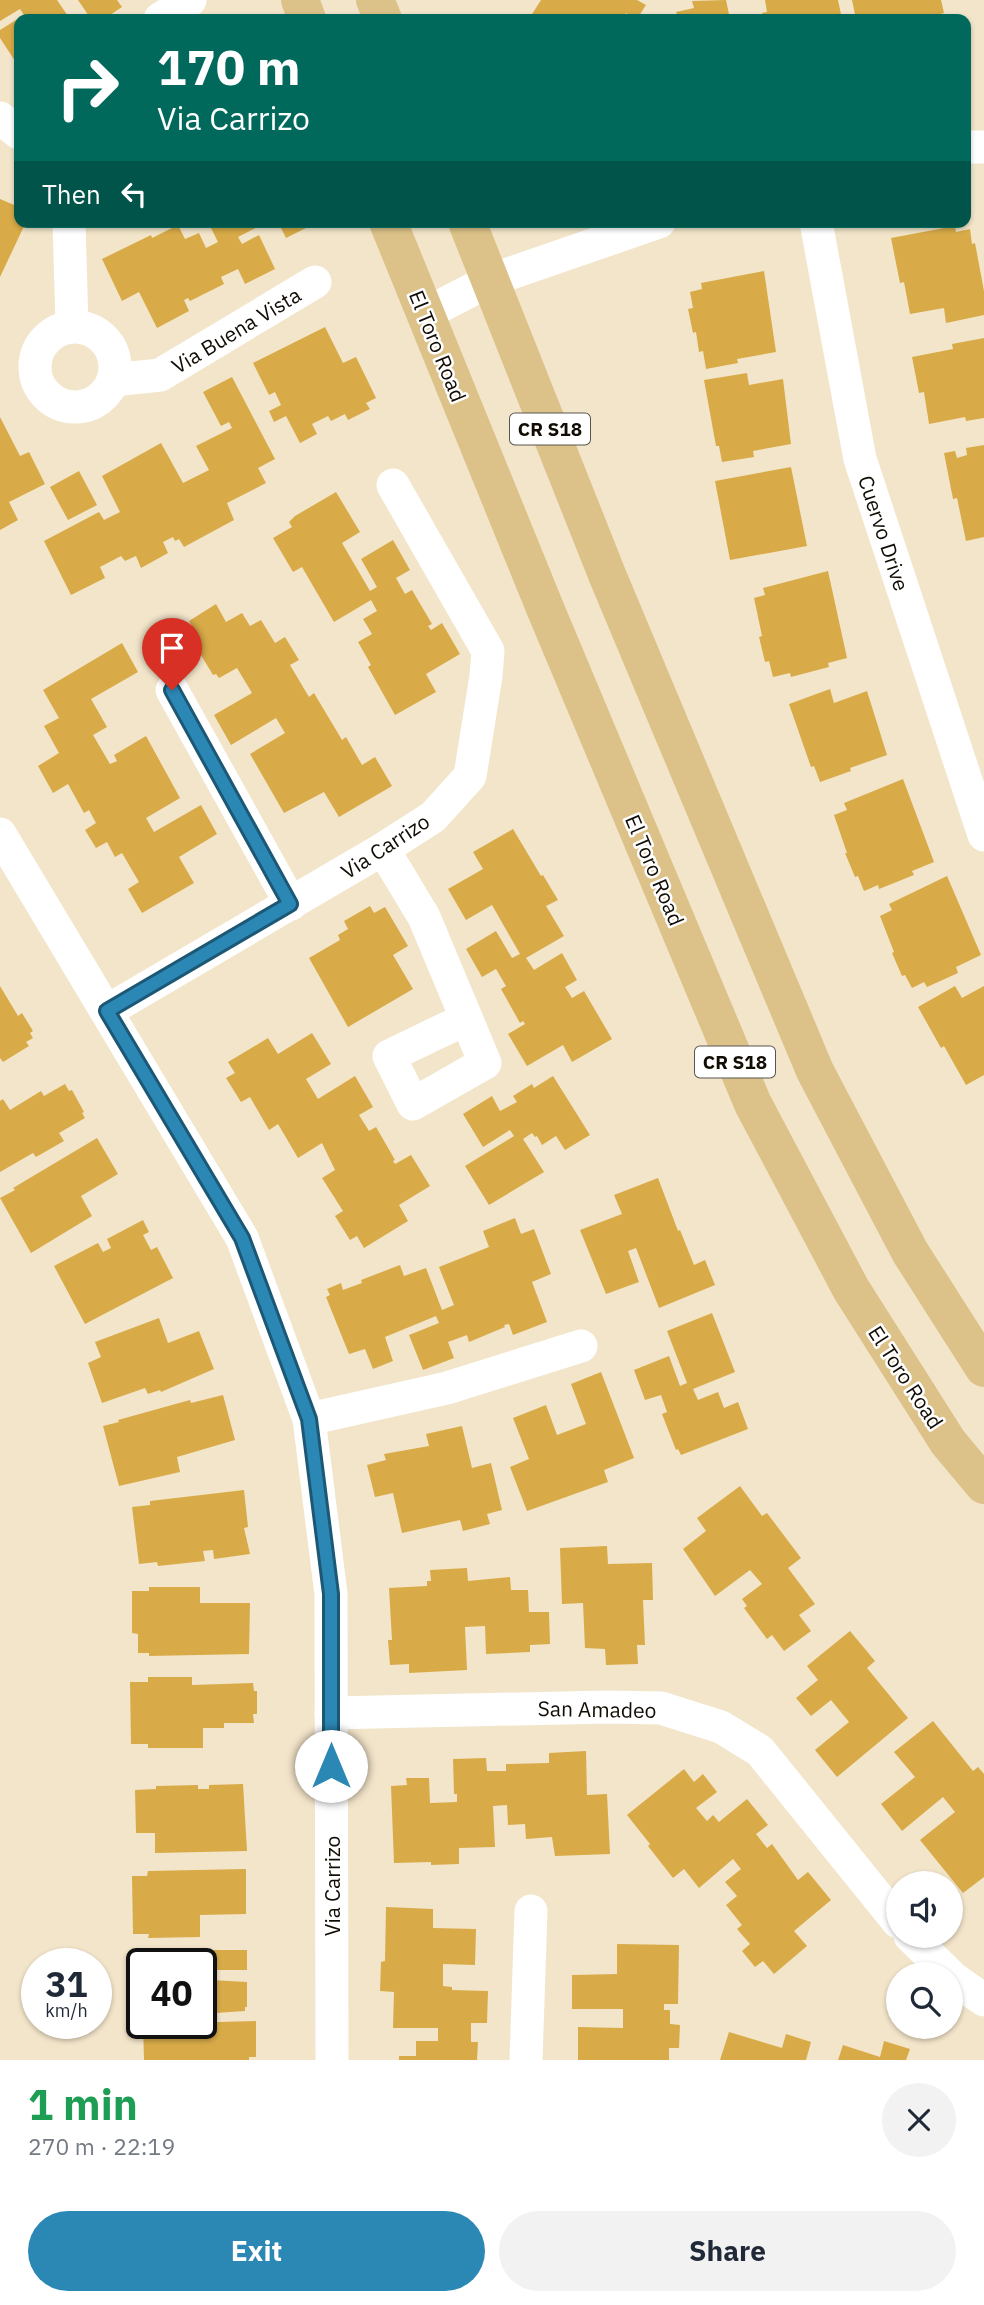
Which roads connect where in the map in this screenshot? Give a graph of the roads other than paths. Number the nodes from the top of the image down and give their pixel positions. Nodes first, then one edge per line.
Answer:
1 (190, 0) edge
2 (168, 14) edge
3 (69, 228) edge
4 (390, 228) edge
5 (469, 228) edge
6 (642, 228) edge
7 (817, 228) edge
8 (491, 280) junction
9 (315, 282) dead end
10 (425, 314) junction
11 (72, 326) junction
12 (113, 380) junction
13 (393, 485) dead end
14 (172, 690) dead end
15 (0, 834) edge
16 (984, 835) edge
17 (383, 849) junction
18 (290, 904) junction
19 (107, 1011) junction
20 (466, 1019) dead end
21 (581, 1346) dead end
22 (984, 1368) edge
23 (309, 1419) junction
24 (984, 1485) edge
25 (331, 1713) junction
26 (886, 1907) edge
27 (531, 1911) dead end
28 (922, 1948) edge
29 (936, 1962) edge
30 (963, 1985) edge
31 (984, 2000) edge
32 (332, 2060) edge
33 (526, 2060) edge

1 - 2 street
3 - 11 street
4 - 10 main road, El Toro Road / CR S18
5 - 8 main road, CR S18
6 - 8 street
7 - 16 street, Cuervo Drive
8 - 10 street
8 - 22 main road, CR S18
9 - 12 street, Via Buena Vista
10 - 24 main road, El Toro Road / CR S18
11 - 12 street
11 - 12 street
13 - 17 street, Via Carrizo
14 - 18 street
15 - 19 street, Via Carrizo
17 - 18 street, Via Carrizo
17 - 20 street
18 - 19 street, Via Carrizo
19 - 23 street, Via Carrizo
21 - 23 street
23 - 25 street, Via Carrizo
25 - 26 street, San Amadeo
25 - 32 street, Via Carrizo
27 - 33 street
28 - 29 street
30 - 31 street

